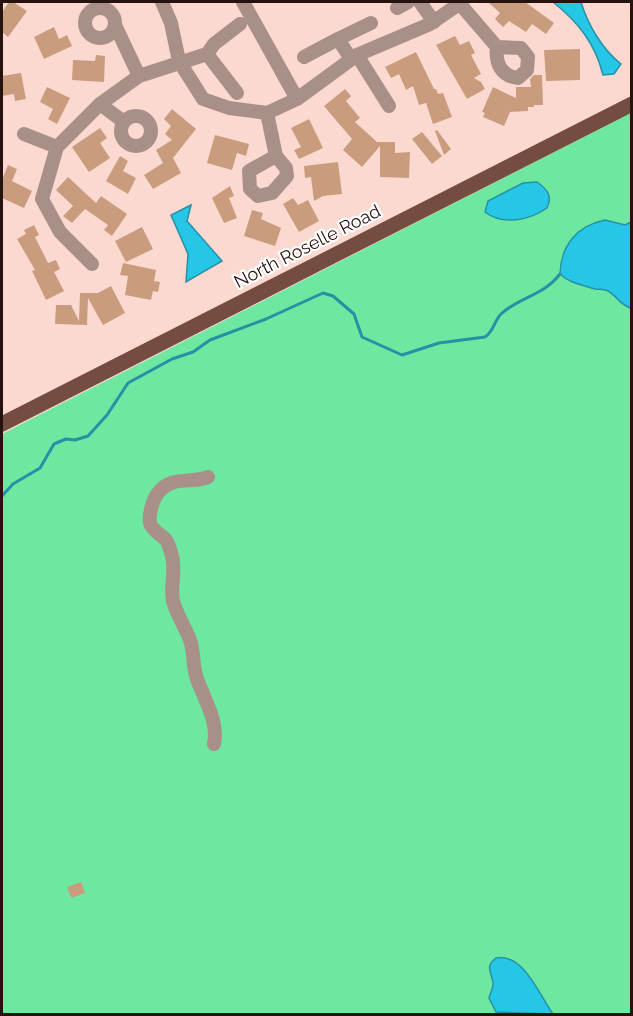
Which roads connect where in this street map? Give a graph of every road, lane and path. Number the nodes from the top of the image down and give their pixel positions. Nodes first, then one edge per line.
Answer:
1 (162, 2) edge
2 (243, 2) edge
3 (420, 2) edge
4 (461, 3) edge
5 (434, 22) junction
6 (371, 23) dead end
7 (115, 24) dead end
8 (240, 24) dead end
9 (338, 39) junction
10 (497, 47) dead end
11 (207, 54) junction
12 (304, 57) dead end
13 (354, 57) junction
14 (179, 61) junction
15 (140, 76) junction
16 (237, 93) dead end
17 (297, 99) junction
18 (100, 104) junction
19 (632, 104) edge
20 (389, 106) dead end
21 (267, 113) junction
22 (124, 122) dead end
23 (24, 134) dead end
24 (57, 147) junction
25 (276, 156) dead end
26 (92, 264) dead end
27 (2, 424) edge
28 (208, 477) dead end
29 (214, 744) dead end

1 - 14 street
2 - 17 street
3 - 5 street
4 - 5 street
4 - 10 street
5 - 13 street
6 - 9 street
7 - 15 street
8 - 11 street
9 - 12 street
9 - 13 street
11 - 14 street
11 - 16 street
13 - 17 street
13 - 20 street
14 - 15 street
14 - 21 street
15 - 18 street
17 - 21 street
18 - 22 street
18 - 24 street
19 - 27 main road, North Roselle Road
21 - 25 street
23 - 24 street
24 - 26 street
28 - 29 street

